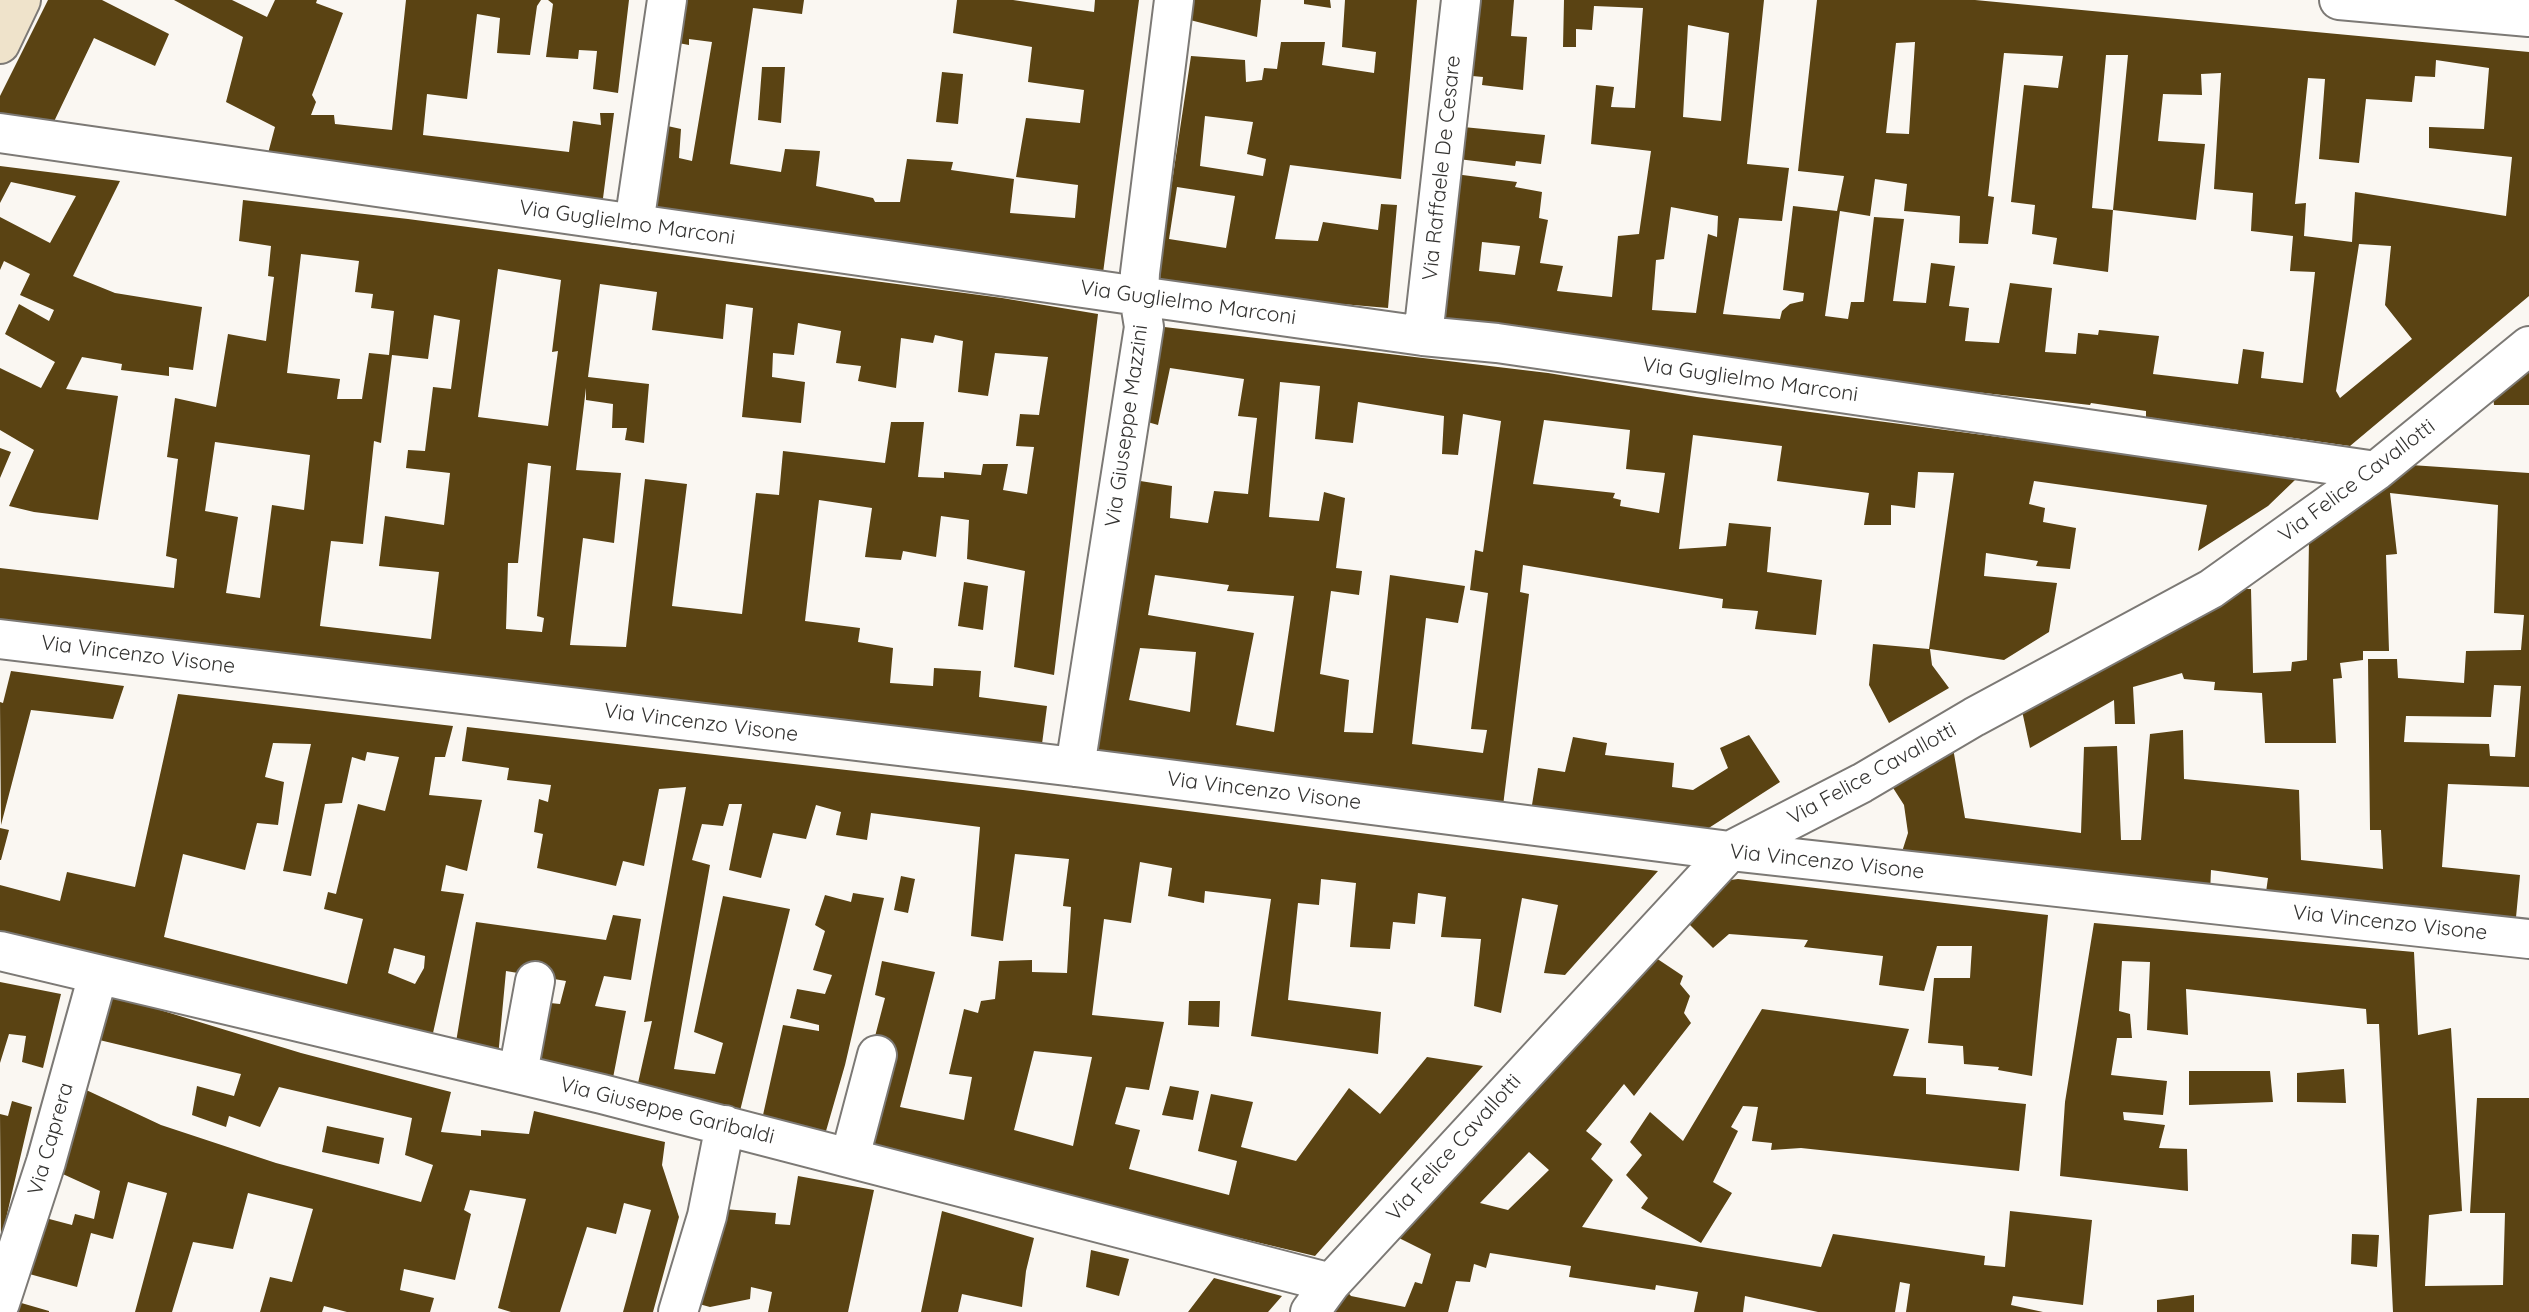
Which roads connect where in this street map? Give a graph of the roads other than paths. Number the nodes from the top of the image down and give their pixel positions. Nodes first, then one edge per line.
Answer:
1 (21, 0) edge
2 (667, 0) edge
3 (1174, 0) edge
4 (1461, 0) edge
5 (2339, 0) edge
6 (2529, 17) edge
7 (0, 44) edge
8 (0, 133) edge
9 (634, 224) junction
10 (1139, 296) junction
11 (1423, 336) junction
12 (2529, 346) edge
13 (2376, 471) junction
14 (0, 639) edge
15 (1075, 767) junction
16 (1730, 851) junction
17 (2529, 939) edge
18 (0, 951) edge
19 (98, 975) junction
20 (535, 981) dead end
21 (877, 1055) dead end
22 (518, 1073) junction
23 (725, 1125) junction
24 (850, 1157) junction
25 (1320, 1297) edge
26 (0, 1303) edge
27 (678, 1312) edge

1 - 7 main road
2 - 9 street
3 - 10 street, Via Giuseppe Mazzini
4 - 11 street, Via Raffaele De Cesare
5 - 6 street
8 - 9 street, Via Guglielmo Marconi
9 - 10 street, Via Guglielmo Marconi
10 - 11 street, Via Guglielmo Marconi
10 - 15 street, Via Giuseppe Mazzini
11 - 13 street, Via Guglielmo Marconi
12 - 13 street, Via Felice Cavallotti
13 - 16 street, Via Felice Cavallotti
14 - 15 street, Via Vincenzo Visone
15 - 16 street, Via Vincenzo Visone
16 - 17 street, Via Vincenzo Visone
16 - 25 street, Via Felice Cavallotti
18 - 19 street, Via Giuseppe Garibaldi
19 - 22 street, Via Giuseppe Garibaldi
19 - 26 street, Via Caprera
20 - 22 street
21 - 24 street
22 - 23 street, Via Giuseppe Garibaldi
23 - 24 street, Via Giuseppe Garibaldi
23 - 27 street
24 - 25 street, Via Giuseppe Garibaldi

